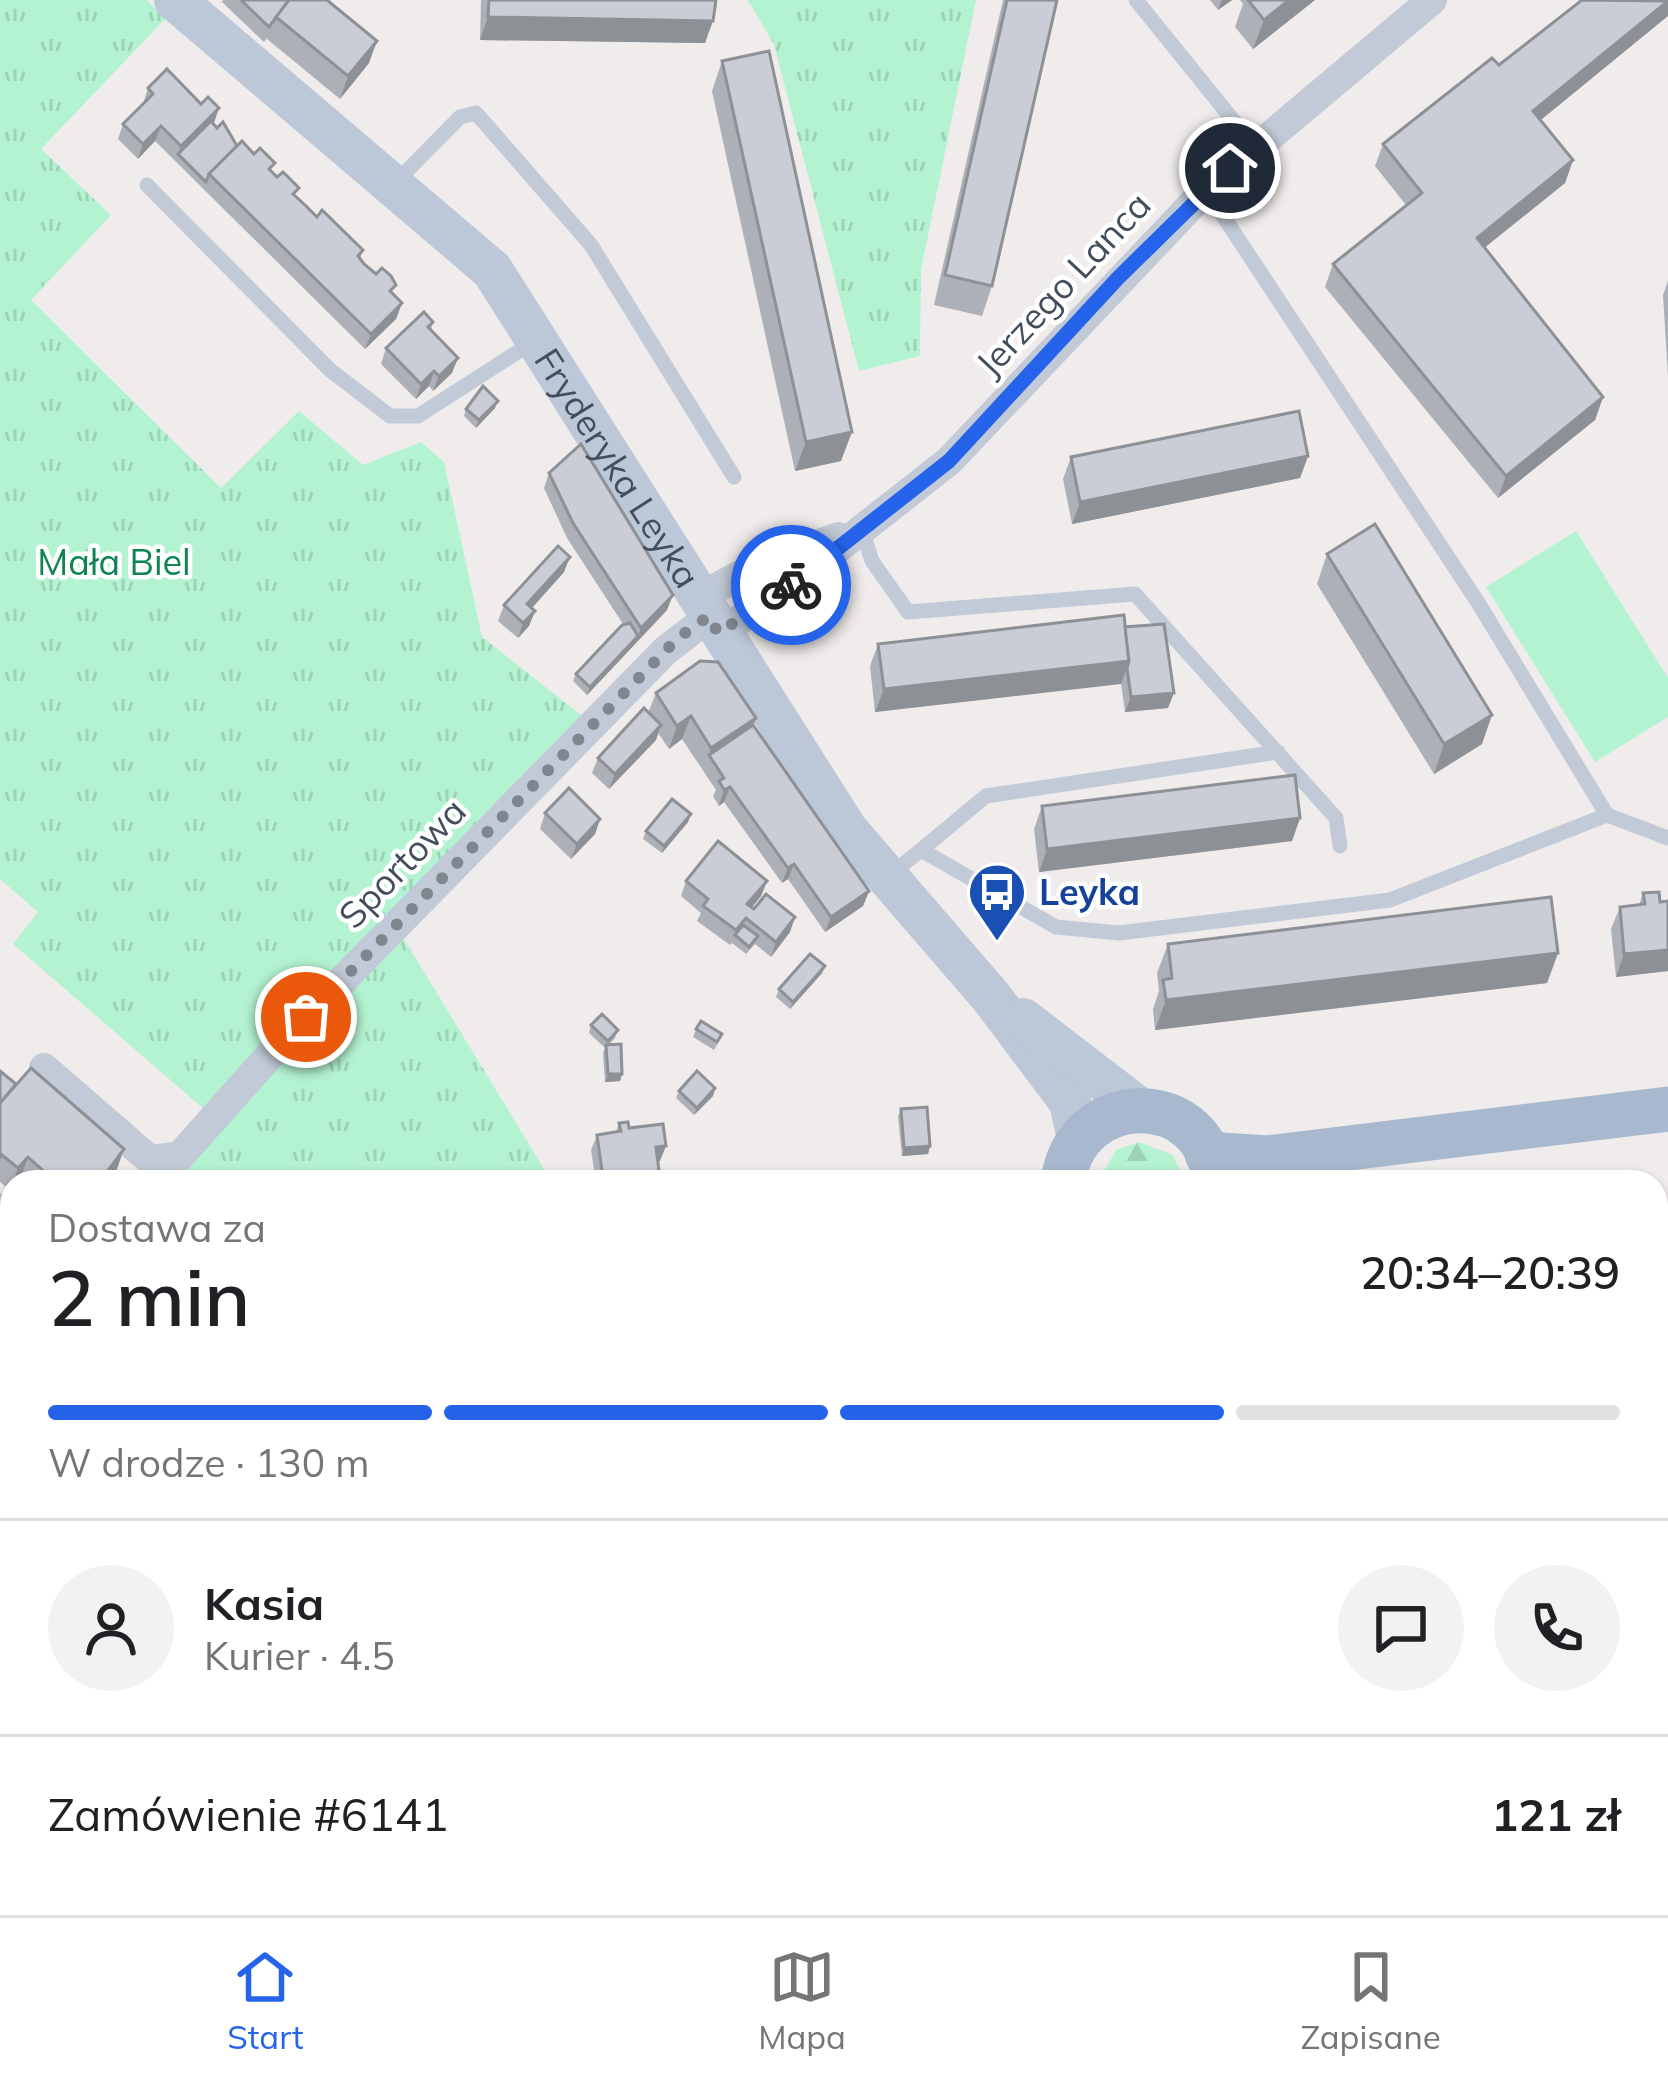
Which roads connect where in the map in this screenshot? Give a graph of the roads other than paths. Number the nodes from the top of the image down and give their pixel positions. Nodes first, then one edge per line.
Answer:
1 (175, 0) edge
2 (1136, 0) edge
3 (1432, 0) edge
4 (1254, 146) junction
5 (147, 185) dead end
6 (393, 185) junction
7 (1206, 190) junction
8 (536, 341) junction
9 (734, 477) dead end
10 (862, 530) junction
11 (708, 616) junction
12 (1278, 752) junction
13 (1607, 815) junction
14 (1668, 838) edge
15 (1340, 846) dead end
16 (921, 850) junction
17 (886, 879) junction
18 (992, 998) junction
19 (44, 1068) dead end
20 (1140, 1109) junction
21 (1668, 1109) edge
22 (1668, 1138) edge
23 (1211, 1168) edge
24 (1061, 1169) edge
25 (1416, 1170) edge

1 - 6 street, Fryderyka Leyka
2 - 4 lane
3 - 4 street, Jerzego Lanca
4 - 7 street, Jerzego Lanca
5 - 8 lane
6 - 8 street, Fryderyka Leyka
6 - 9 lane
7 - 10 street, Jerzego Lanca
7 - 13 lane
8 - 11 street, Fryderyka Leyka
10 - 11 street, Jerzego Lanca
10 - 12 lane
11 - 17 street, Fryderyka Leyka
11 - 19 street, Sportowa
12 - 15 lane
12 - 16 lane
13 - 14 lane
13 - 16 lane
16 - 17 lane
17 - 18 street, Fryderyka Leyka
18 - 20 street, Fryderyka Leyka
18 - 24 street, Fryderyka Leyka
20 - 23 main road
20 - 24 main road
21 - 23 main road
22 - 25 main road

